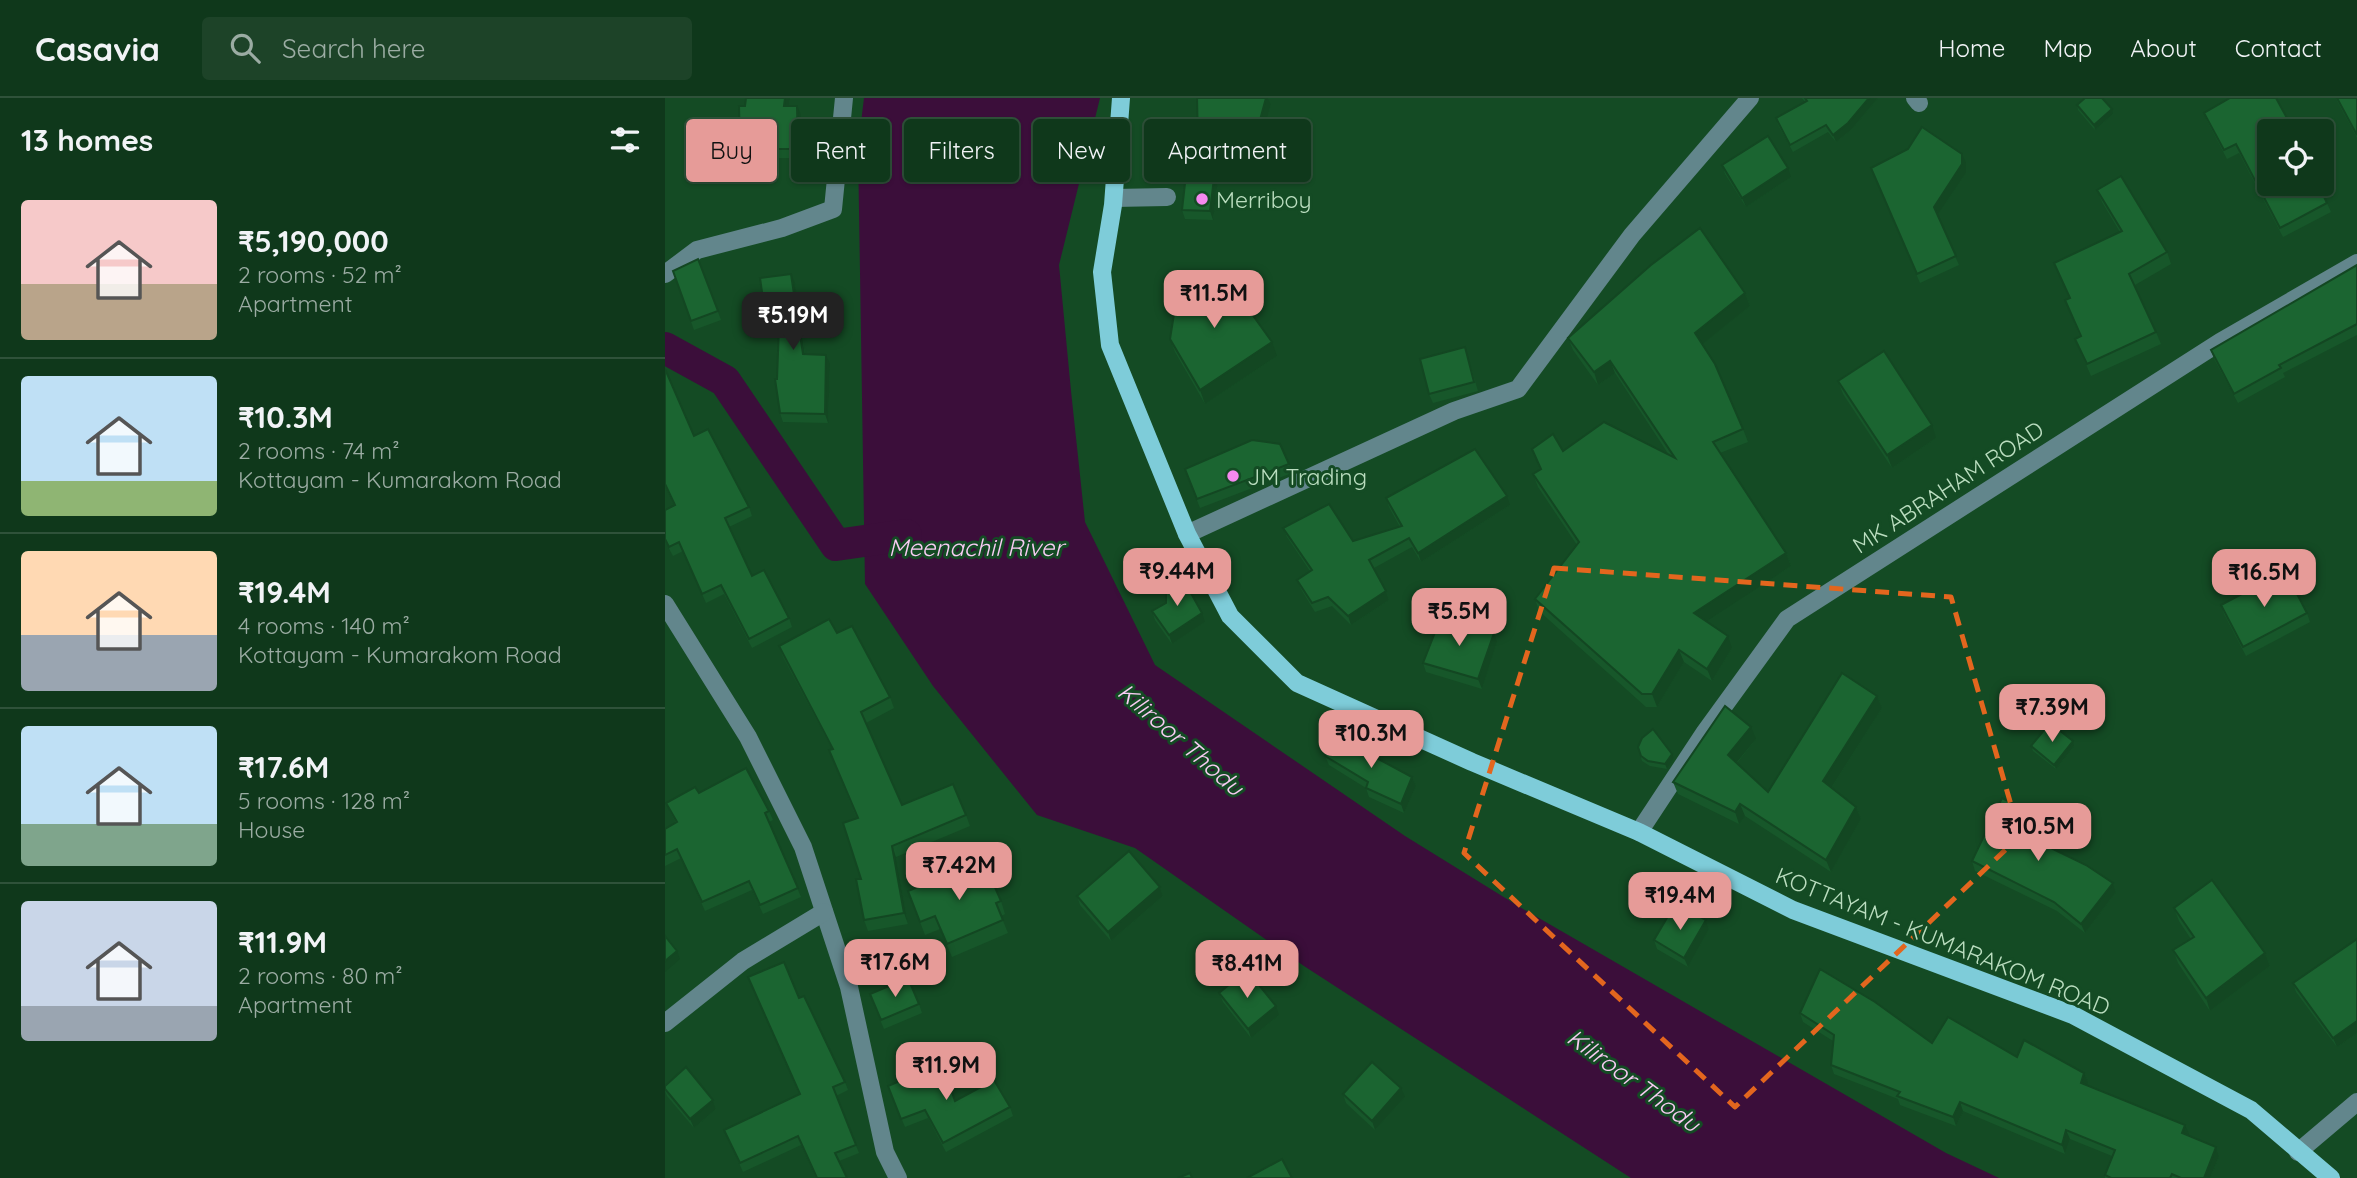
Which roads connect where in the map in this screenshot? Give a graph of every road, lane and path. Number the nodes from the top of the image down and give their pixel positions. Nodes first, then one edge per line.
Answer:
1 (844, 98) edge
2 (1121, 98) edge
3 (1750, 98) edge
4 (1167, 197) dead end
5 (1114, 198) junction
6 (2357, 263) edge
7 (665, 274) edge
8 (1187, 534) junction
9 (665, 604) edge
10 (1639, 832) junction
11 (824, 912) junction
12 (665, 1023) edge
13 (2357, 1102) edge
14 (2298, 1152) junction
15 (898, 1178) edge
16 (2331, 1178) edge

1 - 7 street
2 - 5 main road, KOTTAYAM - KUMARAKOM ROAD
3 - 8 street
4 - 5 street
5 - 8 main road, KOTTAYAM - KUMARAKOM ROAD
6 - 10 street, MK ABRAHAM ROAD
8 - 10 main road, KOTTAYAM - KUMARAKOM ROAD
9 - 11 street
10 - 14 main road, KOTTAYAM - KUMARAKOM ROAD
11 - 12 street
11 - 15 street
13 - 14 street
14 - 16 main road, KOTTAYAM - KUMARAKOM ROAD

